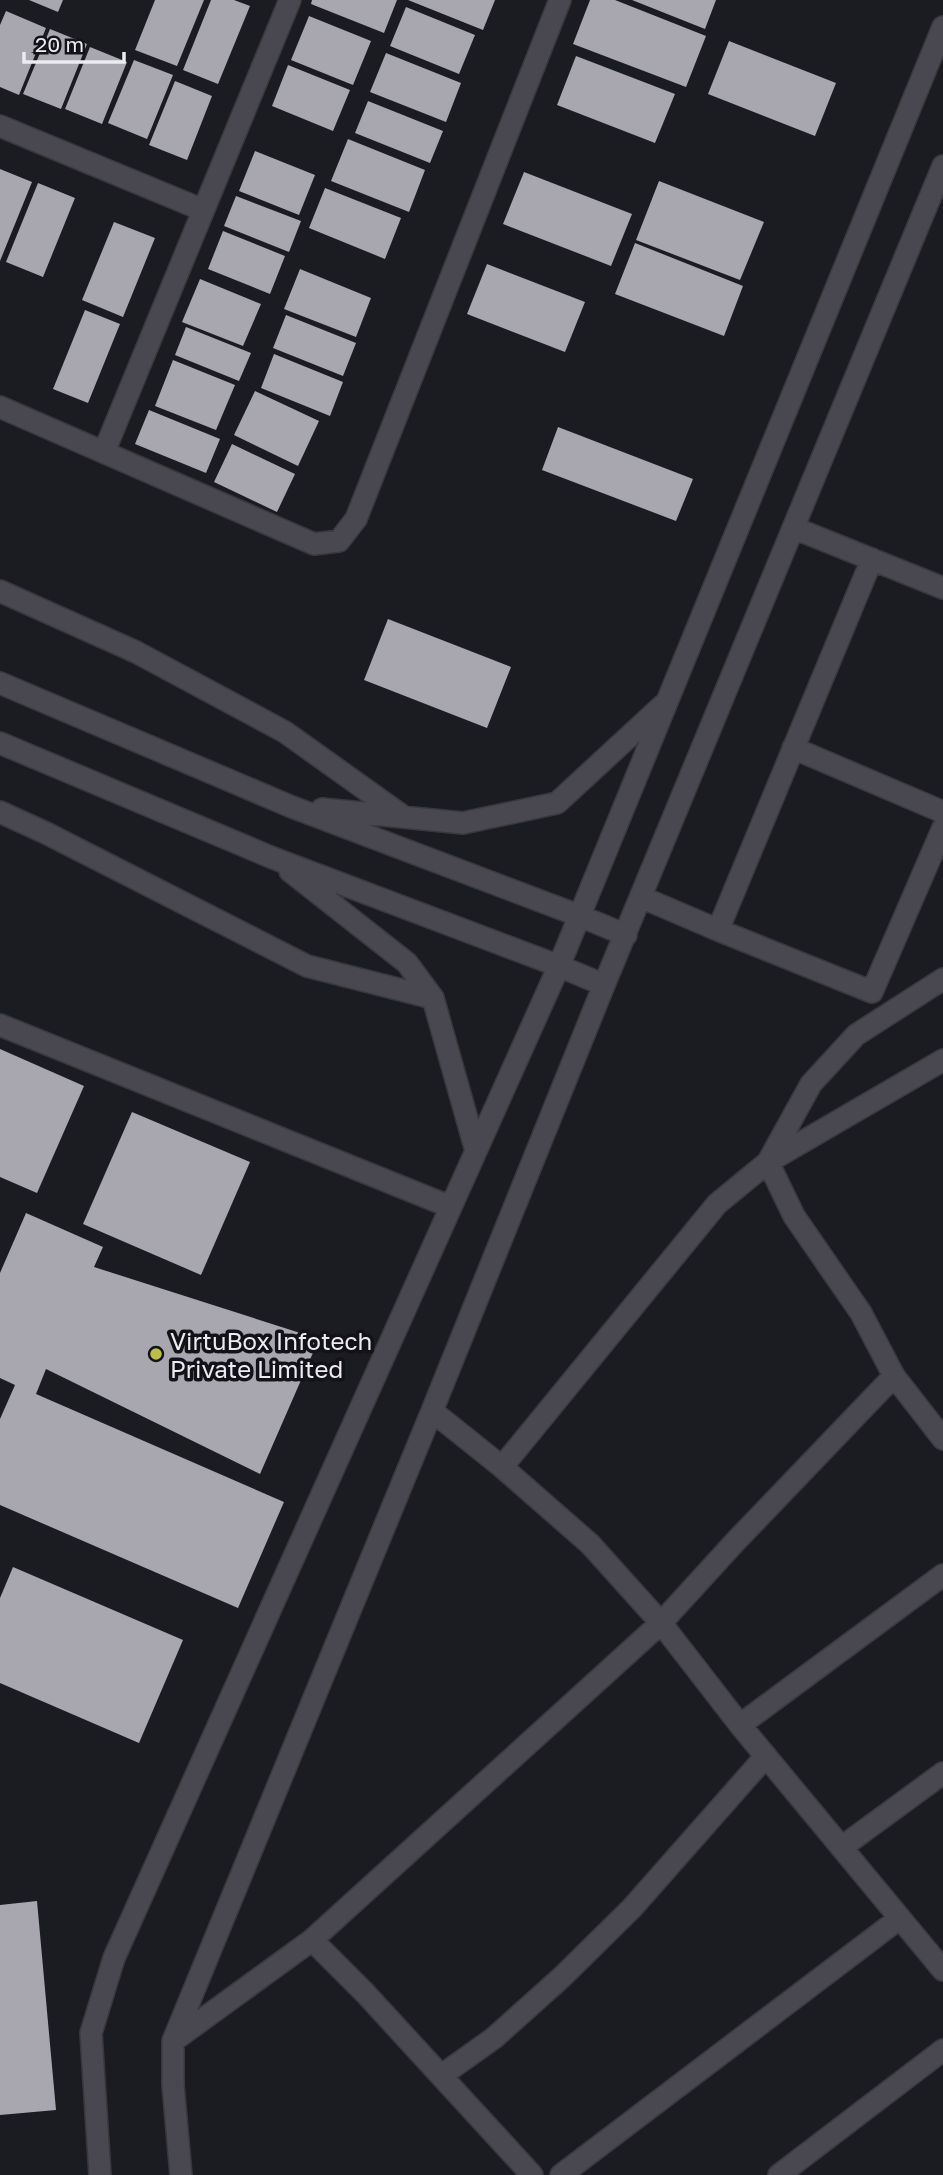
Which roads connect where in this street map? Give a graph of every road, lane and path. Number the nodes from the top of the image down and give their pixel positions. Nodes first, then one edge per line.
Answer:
1 (290, 0) edge
2 (560, 0) edge
3 (943, 27) edge
4 (0, 126) edge
5 (943, 166) edge
6 (203, 210) junction
7 (0, 407) edge
8 (104, 452) junction
9 (794, 528) junction
10 (872, 559) junction
11 (943, 587) edge
12 (0, 591) edge
13 (0, 683) edge
14 (667, 702) junction
15 (0, 743) edge
16 (793, 748) junction
17 (292, 807) junction
18 (0, 812) edge
19 (943, 812) edge
20 (404, 817) junction
21 (943, 828) edge
22 (273, 858) junction
23 (641, 897) junction
24 (580, 915) junction
25 (718, 930) junction
26 (626, 935) junction
27 (559, 966) junction
28 (943, 979) edge
29 (604, 985) junction
30 (433, 998) junction
31 (0, 1026) edge
32 (943, 1060) edge
33 (476, 1151) junction
34 (768, 1161) junction
35 (451, 1207) junction
36 (894, 1376) junction
37 (432, 1411) junction
38 (943, 1439) edge
39 (502, 1467) junction
40 (943, 1575) edge
41 (661, 1622) junction
42 (740, 1725) junction
43 (766, 1756) junction
44 (943, 1773) edge
45 (842, 1847) junction
46 (900, 1918) junction
47 (312, 1940) junction
48 (943, 1970) edge
49 (173, 2041) junction
50 (943, 2050) edge
51 (442, 2075) junction
52 (100, 2175) edge
53 (181, 2175) edge
54 (532, 2175) edge
55 (561, 2175) edge
56 (779, 2175) edge

1 - 6 street
2 - 8 street
3 - 14 street
4 - 6 street
5 - 9 street
6 - 8 street
7 - 8 street
9 - 10 street
9 - 23 street
10 - 11 street
10 - 16 street
12 - 20 street
13 - 17 street
14 - 20 street
14 - 24 street
15 - 22 street
16 - 19 street
16 - 25 street
17 - 20 street
17 - 24 street
18 - 30 street
21 - 25 street
22 - 27 street
22 - 30 street
23 - 25 street
23 - 26 street
24 - 26 street
24 - 27 street
26 - 29 street
27 - 29 street
27 - 33 street
28 - 34 street
29 - 37 street
30 - 33 street
31 - 35 street
32 - 34 street
33 - 35 street
34 - 36 street
34 - 39 street
35 - 52 street
36 - 38 street
36 - 41 street
37 - 39 street
37 - 49 street
39 - 41 street
40 - 42 street
41 - 42 street
41 - 47 street
42 - 43 street
43 - 45 street
43 - 51 street
44 - 45 street
45 - 46 street
46 - 48 street
46 - 55 street
47 - 49 street
47 - 51 street
49 - 53 street
50 - 56 street
51 - 54 street

